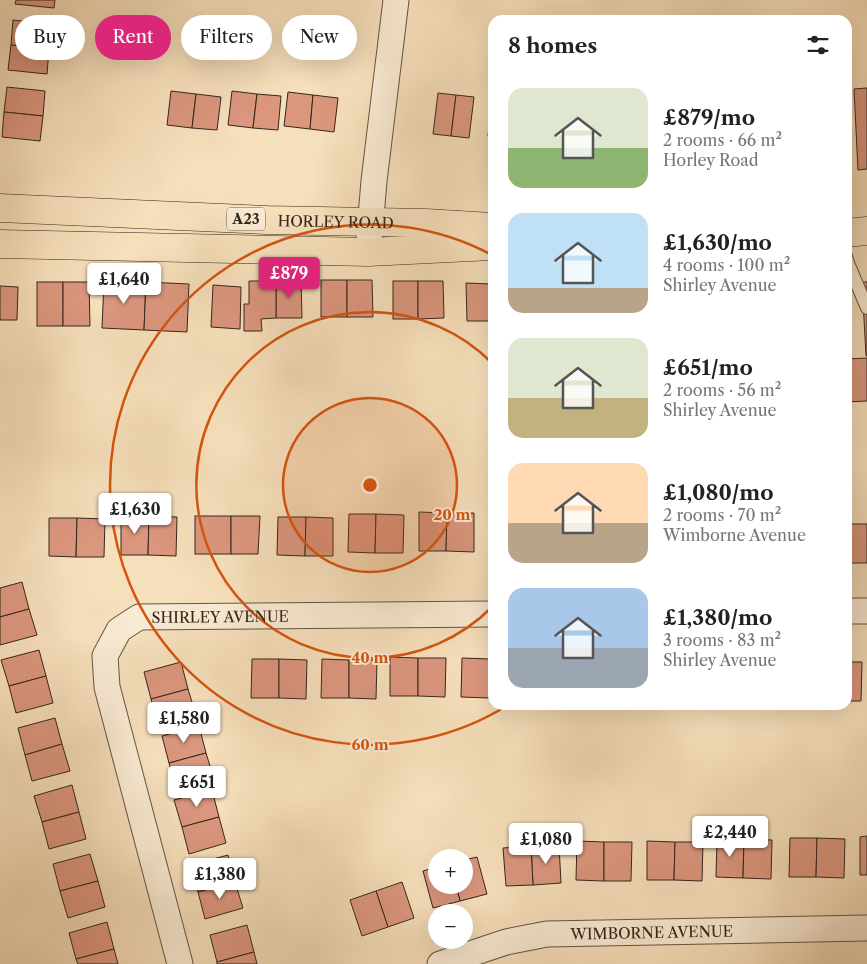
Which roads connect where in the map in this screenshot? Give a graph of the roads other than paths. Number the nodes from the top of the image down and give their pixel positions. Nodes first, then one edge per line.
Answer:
1 (396, 0) edge
2 (0, 208) edge
3 (370, 221) junction
4 (488, 227) edge
5 (867, 231) edge
6 (852, 232) edge
7 (0, 244) edge
8 (488, 246) edge
9 (368, 252) junction
10 (852, 272) edge
11 (867, 308) edge
12 (852, 611) edge
13 (867, 611) edge
14 (488, 614) edge
15 (867, 928) edge
16 (180, 964) edge
17 (440, 964) edge

1 - 3 street
2 - 3 main road, HORLEY ROAD / A23
3 - 4 main road, HORLEY ROAD / A23
3 - 9 street
5 - 6 main road
7 - 9 main road, HORLEY ROAD / A23
8 - 9 main road, HORLEY ROAD / A23
10 - 11 lane
12 - 13 street
14 - 16 street, SHIRLEY AVENUE
15 - 17 street, WIMBORNE AVENUE

